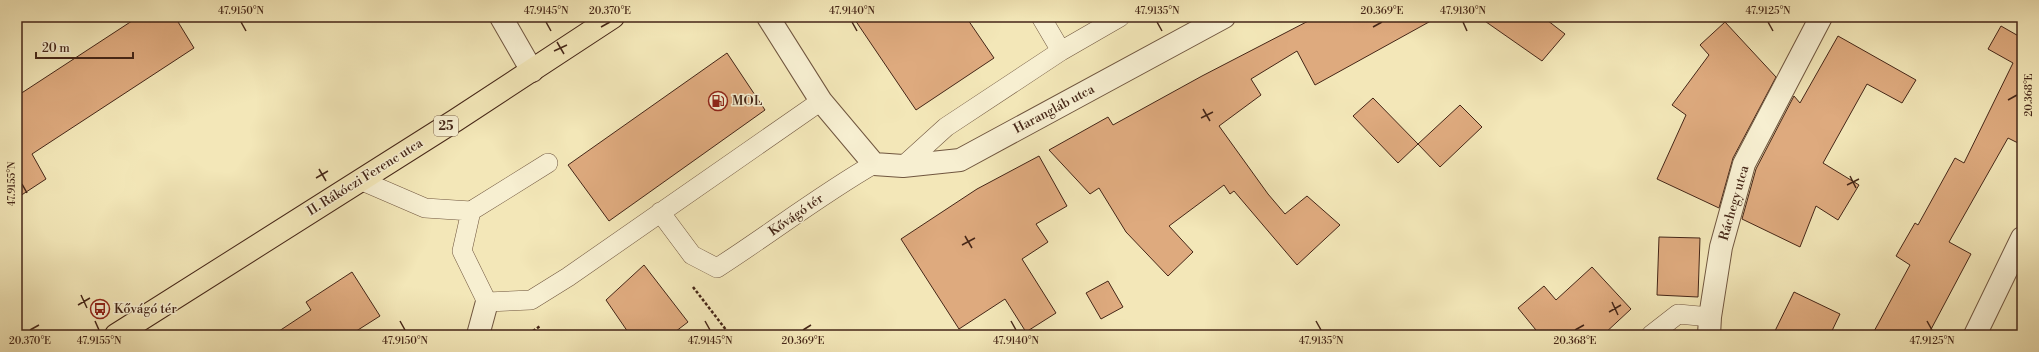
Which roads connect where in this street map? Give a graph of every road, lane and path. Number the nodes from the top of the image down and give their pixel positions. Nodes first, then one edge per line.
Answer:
1 (501, 17) edge
2 (613, 17) edge
3 (768, 17) edge
4 (1041, 17) edge
5 (1120, 17) edge
6 (1224, 17) edge
7 (1821, 17) edge
8 (1061, 51) junction
9 (532, 71) junction
10 (821, 101) junction
11 (548, 163) dead end
12 (874, 164) junction
13 (903, 166) junction
14 (360, 180) junction
15 (471, 211) junction
16 (660, 212) junction
17 (2022, 238) edge
18 (486, 302) junction
19 (705, 302) dead end
20 (1710, 326) edge
21 (116, 335) edge
22 (478, 335) edge
23 (730, 335) edge
24 (1651, 335) edge
25 (1975, 335) edge

1 - 9 street
2 - 9 main road, II. Rákóczi Ferenc utca / 25
3 - 10 street
4 - 8 lane
5 - 8 lane
6 - 13 street, Harangláb utca
7 - 20 street, Ráchegy utca
8 - 13 lane
9 - 14 main road, II. Rákóczi Ferenc utca / 25
10 - 12 street
10 - 16 lane
11 - 15 lane
12 - 13 street, Harangláb utca
12 - 16 lane, Kővágó tér
14 - 15 lane
14 - 21 main road, II. Rákóczi Ferenc utca / 25
15 - 18 lane
16 - 18 lane
17 - 25 street
18 - 22 street
19 - 23 path
20 - 24 lane

